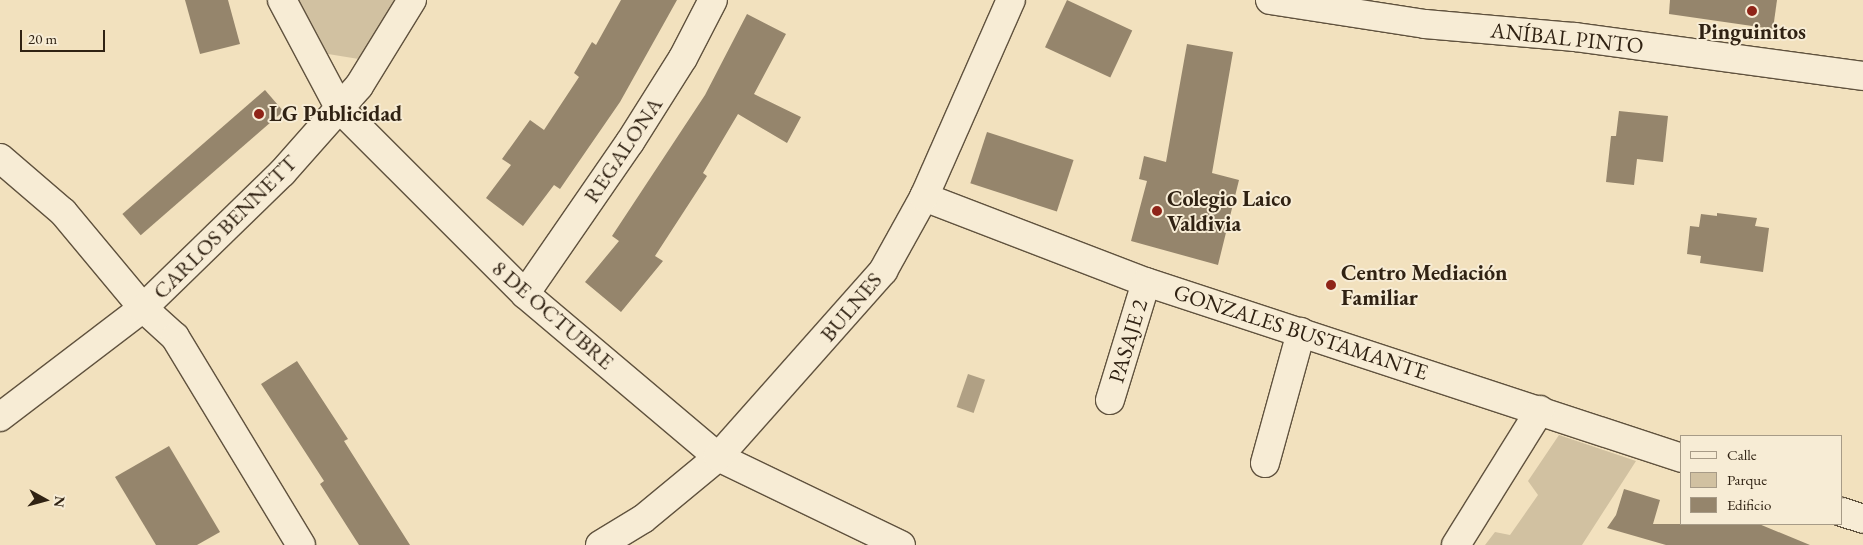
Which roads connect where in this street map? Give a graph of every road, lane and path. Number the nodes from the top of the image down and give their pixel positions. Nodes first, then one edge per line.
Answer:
1 (282, 0) edge
2 (412, 0) edge
3 (713, 0) edge
4 (1011, 0) edge
5 (1270, 0) edge
6 (1863, 76) edge
7 (340, 109) junction
8 (0, 158) edge
9 (924, 197) junction
10 (1146, 282) junction
11 (525, 294) junction
12 (143, 308) junction
13 (1301, 332) junction
14 (168, 342) junction
15 (1110, 400) dead end
16 (1540, 410) junction
17 (0, 417) edge
18 (718, 457) junction
19 (1680, 457) edge
20 (1265, 463) dead end
21 (1843, 512) edge
22 (1863, 519) edge
23 (281, 545) edge
24 (301, 545) edge
25 (600, 545) edge
26 (901, 545) edge
27 (1456, 545) edge

1 - 7 street, 8 DE OCTUBRE
2 - 7 street, CARLOS BENNETT
3 - 11 street, REGALONA
4 - 9 street, BULNES
5 - 6 street, ANÍBAL PINTO
7 - 11 street, 8 DE OCTUBRE
7 - 12 street, CARLOS BENNETT
8 - 12 street
9 - 10 street, GONZALES BUSTAMANTE
9 - 18 street, BULNES
10 - 13 street, GONZALES BUSTAMANTE
10 - 15 street, PASAJE 2
11 - 18 street, 8 DE OCTUBRE
12 - 14 street
12 - 17 street, CARLOS BENNETT
13 - 16 street, GONZALES BUSTAMANTE
13 - 20 street
14 - 23 street
14 - 24 street
16 - 19 street, GONZALES BUSTAMANTE
16 - 27 street
18 - 25 street, BULNES
18 - 26 street, 8 DE OCTUBRE
21 - 22 street

